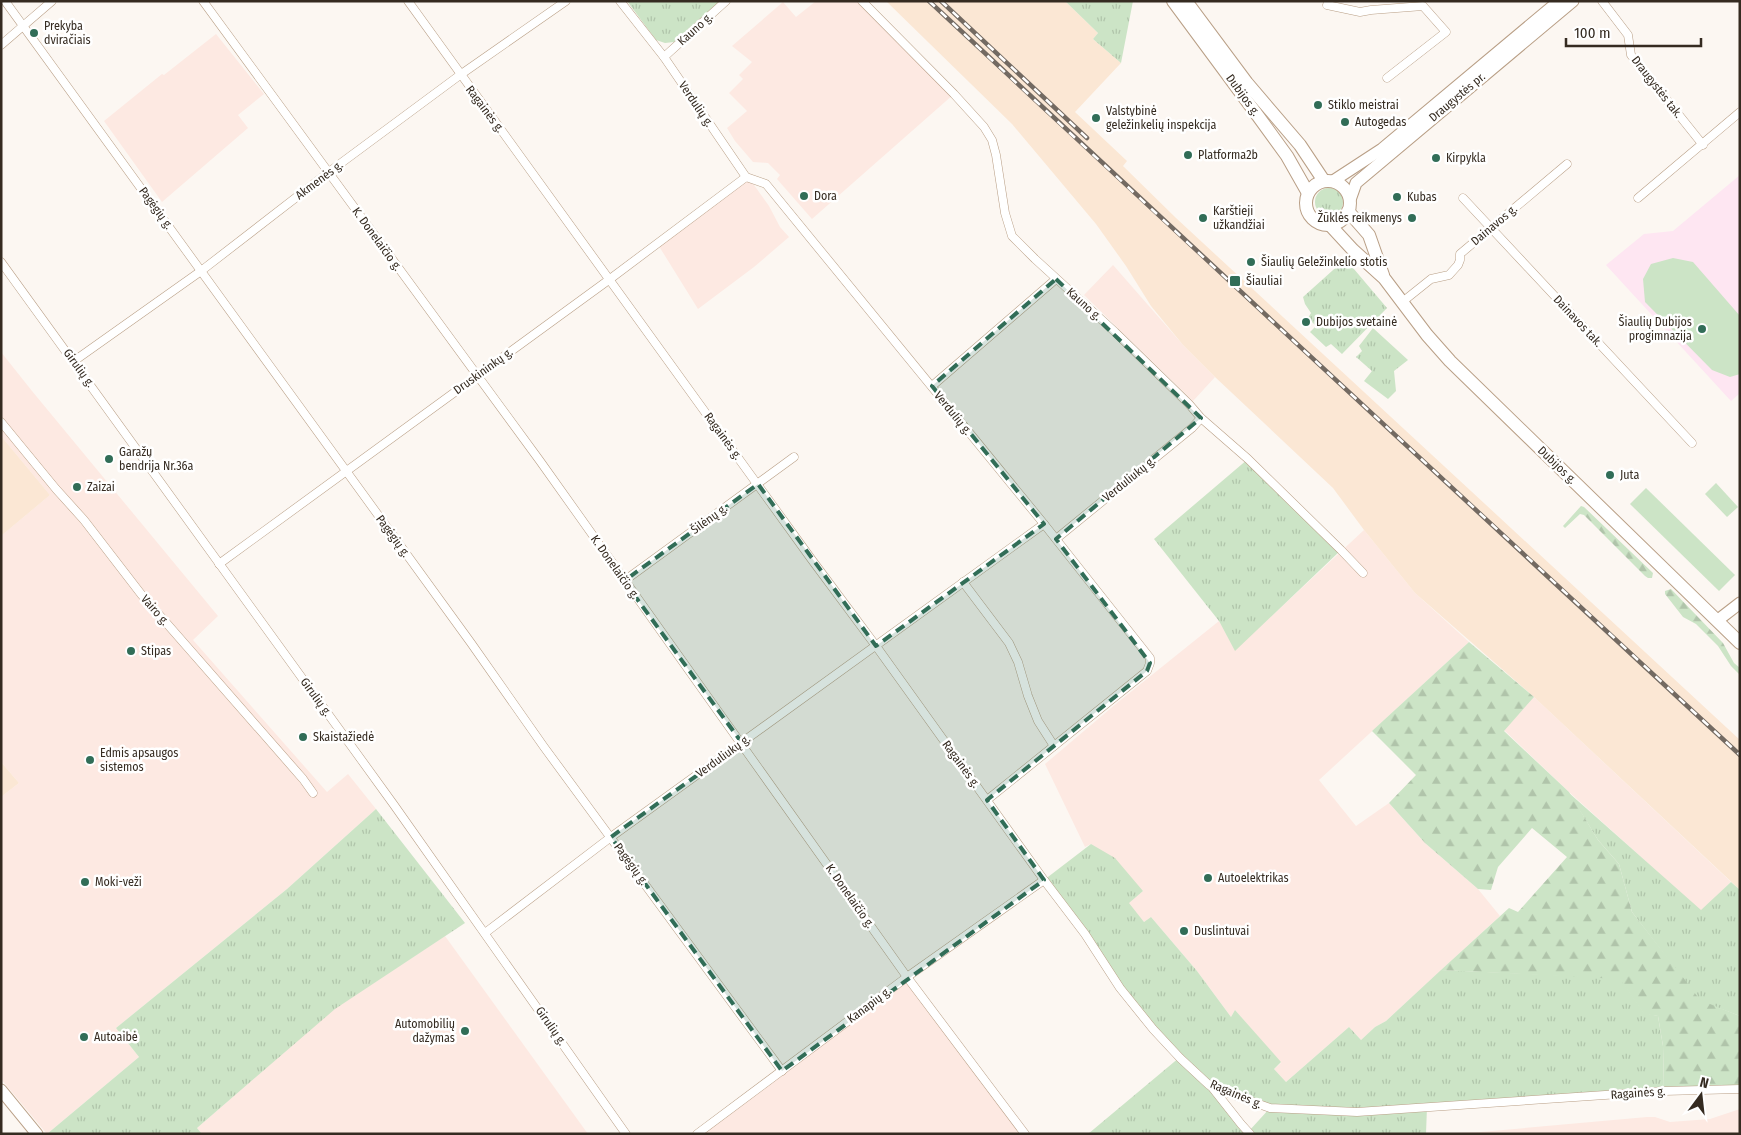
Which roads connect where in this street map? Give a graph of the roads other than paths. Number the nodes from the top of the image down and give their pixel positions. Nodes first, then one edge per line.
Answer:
1 (5, 1) edge
2 (52, 1) edge
3 (202, 1) edge
4 (408, 1) edge
5 (566, 1) edge
6 (620, 1) edge
7 (726, 1) edge
8 (862, 1) edge
9 (1173, 1) edge
10 (1186, 1) edge
11 (1558, 1) edge
12 (1573, 1) edge
13 (1602, 1) edge
14 (1327, 6) edge
15 (23, 26) junction
16 (1, 44) edge
17 (664, 57) junction
18 (460, 75) junction
19 (1387, 78) dead end
20 (1740, 112) edge
21 (1703, 144) junction
22 (1567, 164) dead end
23 (329, 172) junction
24 (746, 177) junction
25 (1329, 181) junction
26 (1308, 193) junction
27 (1464, 198) dead end
28 (1638, 198) dead end
29 (1349, 205) junction
30 (1328, 224) junction
31 (1490, 228) junction
32 (1, 262) edge
33 (201, 271) junction
34 (1384, 278) junction
35 (610, 279) junction
36 (1056, 279) junction
37 (1401, 302) junction
38 (74, 361) junction
39 (477, 375) junction
40 (932, 386) junction
41 (1201, 418) junction
42 (1, 422) edge
43 (1692, 443) dead end
44 (794, 457) dead end
45 (346, 471) junction
46 (758, 484) junction
47 (1044, 524) junction
48 (1056, 539) junction
49 (219, 564) junction
50 (1363, 573) dead end
51 (624, 581) junction
52 (963, 582) junction
53 (1740, 603) edge
54 (1718, 620) junction
55 (1740, 643) edge
56 (876, 646) junction
57 (742, 743) junction
58 (1054, 746) junction
59 (314, 793) dead end
60 (987, 800) junction
61 (611, 837) junction
62 (1044, 880) junction
63 (485, 933) junction
64 (907, 977) junction
65 (782, 1070) junction
66 (1209, 1085) junction
67 (1740, 1089) edge
68 (1, 1090) edge
69 (37, 1134) edge
70 (626, 1134) edge
71 (697, 1134) edge
72 (1025, 1134) edge
73 (1250, 1134) edge

1 - 15 street, Pagėgių g.
2 - 15 street
3 - 23 street, K. Donelaičio g.
4 - 18 street, Ragainės g.
5 - 18 street, Akmenės g.
6 - 17 street, Verdulių g.
7 - 17 street, Kauno g.
8 - 36 street, Kauno g.
9 - 26 main road, Dubijos g.
10 - 25 main road, Dubijos g.
11 - 25 main road, Draugystės pr.
12 - 29 main road, Draugystės pr.
13 - 21 street, Draugystės tak.
14 - 19 street
15 - 16 street
15 - 33 street, Pagėgių g.
17 - 24 street, Verdulių g.
18 - 23 street, Akmenės g.
18 - 35 street, Ragainės g.
20 - 21 street
21 - 28 street
22 - 31 street, Dainavos g.
23 - 33 street, Akmenės g.
23 - 39 street, K. Donelaičio g.
24 - 35 street, Druskininkų g.
24 - 40 street, Verdulių g.
25 - 26 main road
25 - 29 main road
26 - 30 main road
27 - 31 street, Dainavos tak.
29 - 30 main road
29 - 34 main road, Dubijos g.
30 - 34 main road, Dubijos g.
31 - 37 street, Dainavos g.
31 - 43 street, Dainavos tak.
32 - 38 street, Girulių g.
33 - 38 street, Akmenės g.
33 - 45 street, Pagėgių g.
34 - 37 main road, Dubijos g.
35 - 39 street, Druskininkų g.
35 - 46 street, Ragainės g.
36 - 40 street
36 - 41 street, Kauno g.
37 - 54 main road, Dubijos g.
38 - 49 street, Girulių g.
39 - 45 street, Druskininkų g.
39 - 51 street, K. Donelaičio g.
40 - 47 street, Verdulių g.
41 - 48 street, Verduliukų g.
41 - 50 street, Kauno g.
42 - 59 street, Vairo g.
44 - 46 street, Šilėnų g.
45 - 49 street, Druskininkų g.
45 - 61 street, Pagėgių g.
46 - 51 street, Šilėnų g.
46 - 56 street, Ragainės g.
47 - 48 street, Verdulių g.
47 - 52 street, Verduliukų g.
48 - 58 street, Verdulių g.
49 - 63 street, Girulių g.
51 - 57 street, K. Donelaičio g.
52 - 56 street, Verduliukų g.
52 - 58 street
53 - 54 main road
54 - 55 main road, Dubijos g.
56 - 57 street, Verduliukų g.
56 - 60 street, Ragainės g.
57 - 61 street, Verduliukų g.
57 - 64 street, K. Donelaičio g.
58 - 60 street, Verdulių g.
60 - 62 street, Ragainės g.
61 - 63 street, Verduliukų g.
61 - 65 street, Pagėgių g.
62 - 64 street, Kanapių g.
62 - 66 street, Ragainės g.
63 - 70 street, Girulių g.
64 - 65 street, Kanapių g.
64 - 72 street, K. Donelaičio g.
65 - 71 street, Kanapių g.
66 - 67 street, Ragainės g.
66 - 73 street
68 - 69 main road

